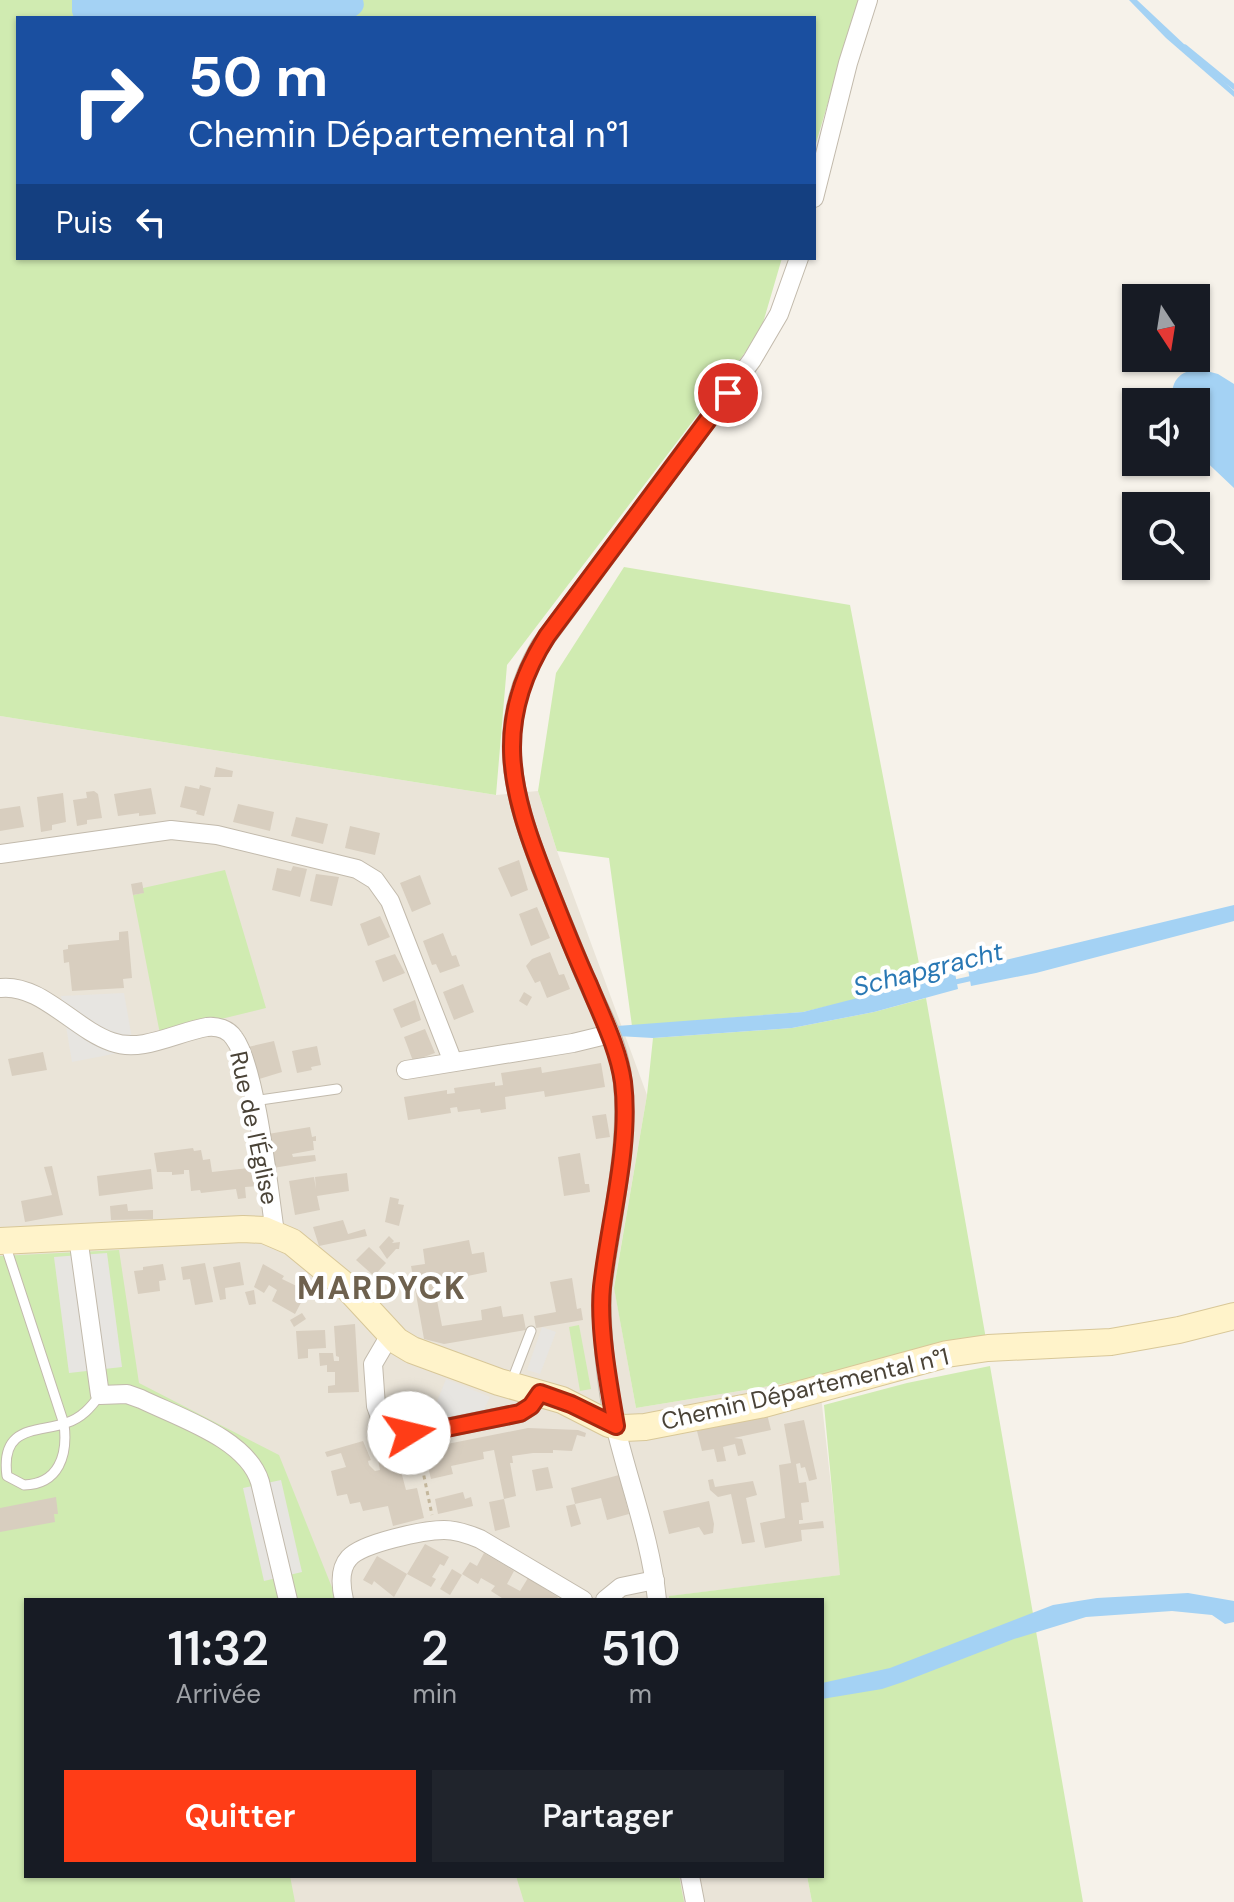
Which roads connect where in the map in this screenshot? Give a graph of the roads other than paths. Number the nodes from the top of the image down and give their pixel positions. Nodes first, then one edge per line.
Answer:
1 (868, 0) edge
2 (816, 190) edge
3 (798, 260) edge
4 (0, 854) edge
5 (0, 988) edge
6 (610, 1034) junction
7 (453, 1062) junction
8 (406, 1070) dead end
9 (337, 1089) dead end
10 (253, 1101) junction
11 (275, 1233) junction
12 (78, 1237) junction
13 (2, 1241) edge
14 (1234, 1316) edge
15 (531, 1331) dead end
16 (390, 1335) junction
17 (510, 1386) junction
18 (540, 1393) junction
19 (100, 1395) junction
20 (64, 1424) junction
21 (616, 1426) junction
22 (655, 1580) junction
23 (288, 1598) edge
24 (344, 1598) edge
25 (580, 1598) edge
26 (607, 1598) edge
27 (657, 1598) edge
28 (690, 1878) edge
29 (695, 1902) edge

1 - 2 street
3 - 6 street
4 - 7 street
5 - 10 street, Rue de l'Église
6 - 7 street
6 - 21 street
7 - 8 street
9 - 10 lane
10 - 11 street, Rue de l'Église
11 - 12 street, Chemin Départemental n°1
11 - 16 street, Chemin Départemental n°1
12 - 13 street, Chemin Départemental n°1
12 - 19 street
13 - 20 lane
14 - 21 street, Chemin Départemental n°1
15 - 17 lane
16 - 17 street, Chemin Départemental n°1
16 - 18 street
17 - 18 street, Chemin Départemental n°1
18 - 21 street, Chemin Départemental n°1
19 - 20 lane
19 - 23 street
20 - 20 lane
21 - 22 street
22 - 26 street
22 - 27 street
24 - 25 street
28 - 29 street

